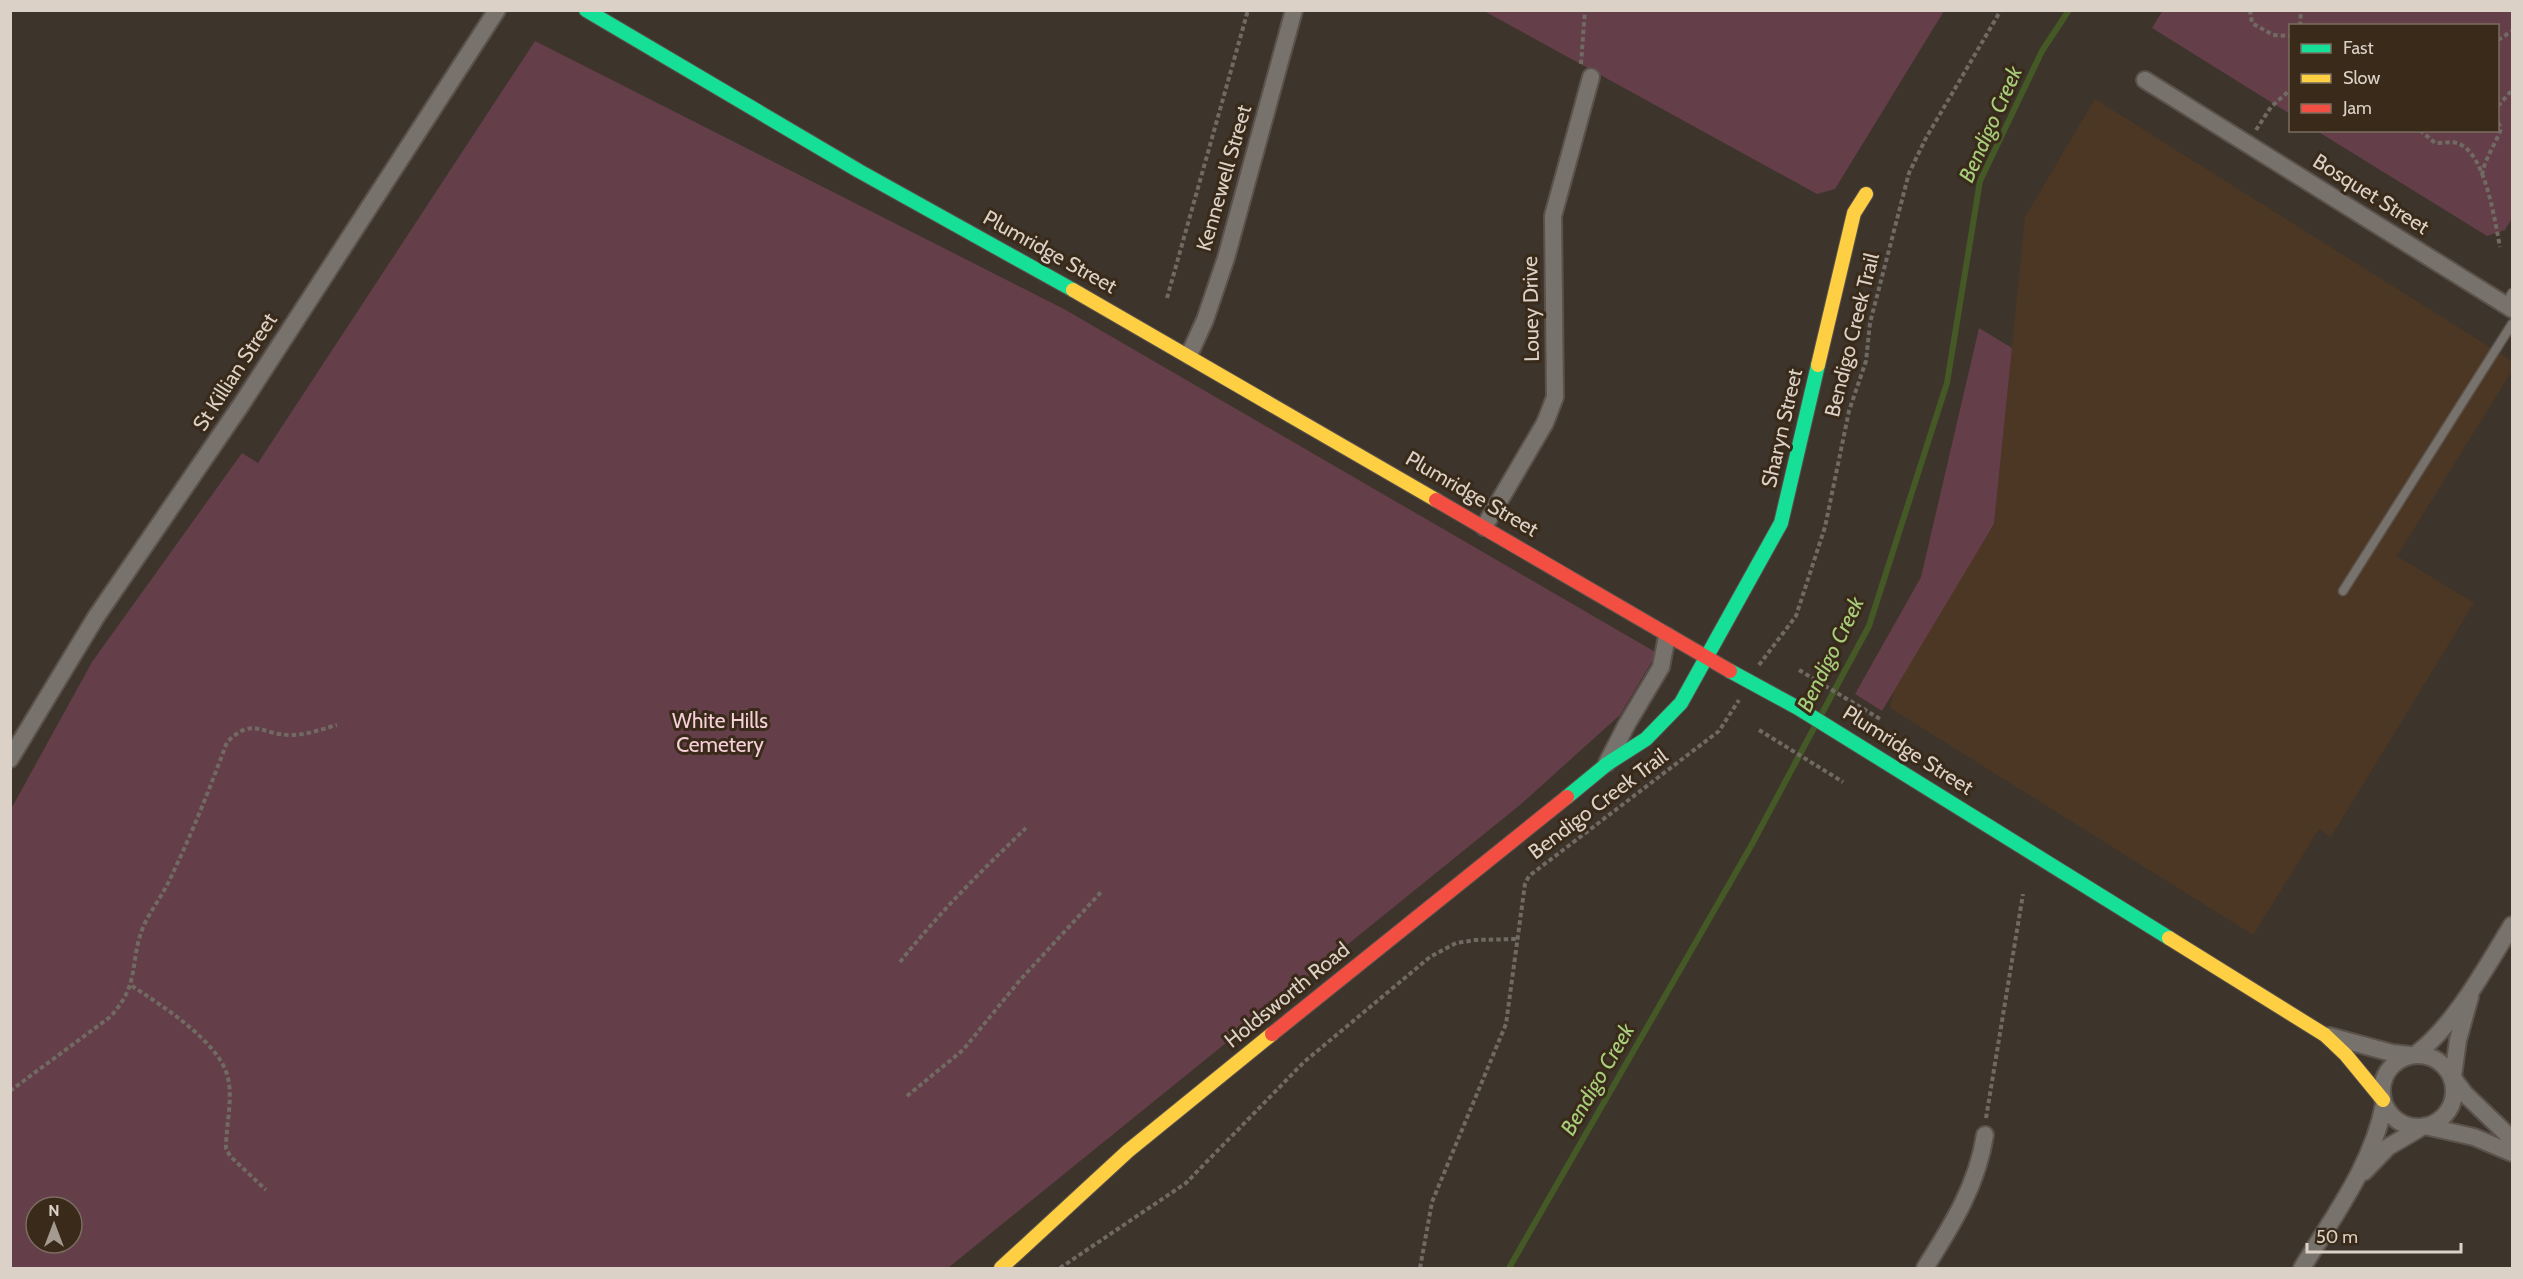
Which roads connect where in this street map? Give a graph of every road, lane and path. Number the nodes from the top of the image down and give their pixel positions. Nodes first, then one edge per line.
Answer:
1 (497, 10) edge
2 (586, 10) edge
3 (1248, 10) edge
4 (1294, 10) edge
5 (1585, 10) edge
6 (2001, 10) edge
7 (2250, 10) edge
8 (2512, 31) edge
9 (2289, 36) edge
10 (2499, 39) edge
11 (1586, 71) joint
12 (2145, 80) dead end
13 (2512, 90) edge
14 (2289, 91) edge
15 (2499, 105) edge
16 (2499, 124) edge
17 (2422, 132) edge
18 (2247, 143) junction
19 (2482, 176) junction
20 (1866, 194) dead end
21 (2500, 247) dead end
22 (1167, 298) dead end
23 (2510, 302) edge
24 (2512, 324) edge
25 (1189, 354) junction
26 (1484, 527) junction
27 (2343, 591) dead end
28 (1667, 636) junction
29 (1707, 659) junction
30 (1756, 668) dead end
31 (1799, 670) dead end
32 (1743, 693) dead end
33 (1880, 719) dead end
34 (337, 725) dead end
35 (1759, 730) dead end
36 (10, 759) edge
37 (1607, 764) junction
38 (1844, 782) dead end
39 (1026, 828) dead end
40 (1102, 891) dead end
41 (2023, 894) dead end
42 (2512, 925) edge
43 (1516, 939) junction
44 (900, 962) dead end
45 (132, 986) junction
46 (2474, 987) junction
47 (2325, 1035) junction
48 (2413, 1055) junction
49 (2453, 1077) junction
50 (10, 1090) edge
51 (907, 1096) dead end
52 (2383, 1102) junction
53 (2423, 1127) junction
54 (1985, 1135) joint
55 (2512, 1139) edge
56 (2512, 1153) edge
57 (2355, 1181) junction
58 (266, 1190) dead end
59 (1001, 1269) edge
60 (1060, 1269) edge
61 (1420, 1269) edge
62 (1925, 1269) edge
63 (2302, 1269) edge

1 - 36 street, St Killian Street
2 - 25 street, Plumridge Street
3 - 22 path
4 - 25 street, Kennewell Street
5 - 11 path
6 - 30 path, Bendigo Creek Trail
7 - 9 path
8 - 10 path
11 - 26 street, Louey Drive
12 - 18 street, Bosquet Street
13 - 15 path
14 - 18 path
16 - 19 path
17 - 19 path
18 - 23 street, Bosquet Street
19 - 21 path
20 - 29 street, Sharyn Street
24 - 27 lane
25 - 26 street, Plumridge Street
26 - 28 street, Plumridge Street
28 - 29 street, Plumridge Street
28 - 37 street, Holdsworth Road
29 - 37 street, Holdsworth Road
29 - 47 street, Plumridge Street
31 - 33 path
32 - 43 path, Bendigo Creek Trail
34 - 45 path
35 - 38 path
37 - 59 street, Holdsworth Road
39 - 44 path
40 - 51 path
41 - 54 path
42 - 46 street
43 - 60 path
43 - 61 path, Bendigo Creek Trail
45 - 50 path
45 - 58 path
46 - 48 street
46 - 49 street
47 - 48 street, Plumridge Street
47 - 52 street, Plumridge Street
48 - 49 street
48 - 52 street
49 - 53 street
49 - 55 street
52 - 53 street
52 - 57 street
53 - 56 street
53 - 57 street
54 - 62 street
57 - 63 street

